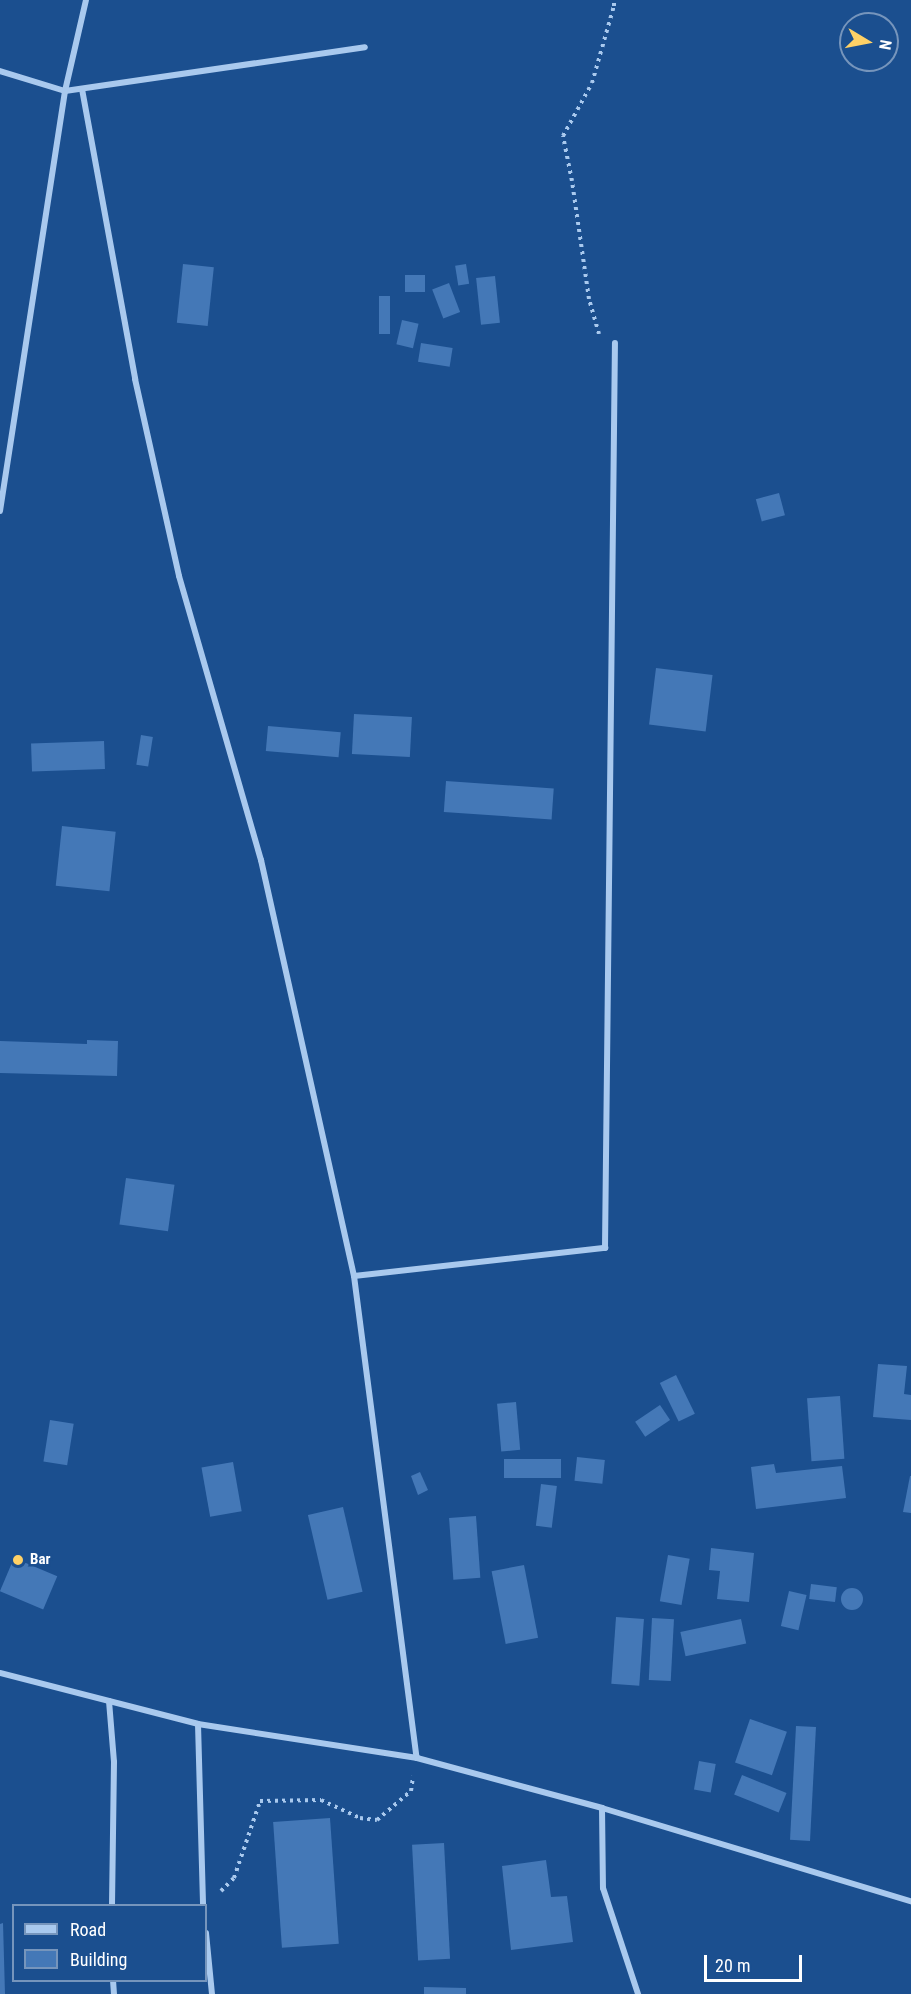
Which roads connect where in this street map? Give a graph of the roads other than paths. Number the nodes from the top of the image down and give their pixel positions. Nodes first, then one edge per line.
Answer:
1 (86, 0) edge
2 (364, 47) dead end
3 (0, 71) edge
4 (82, 89) junction
5 (65, 91) junction
6 (615, 343) road end
7 (0, 511) edge
8 (354, 1276) junction
9 (0, 1673) edge
10 (109, 1701) junction
11 (198, 1724) junction
12 (417, 1758) junction
13 (602, 1808) junction
14 (911, 1901) edge
15 (112, 1904) edge
16 (203, 1904) edge
17 (207, 1943) edge
18 (212, 1994) edge
19 (638, 1994) edge

1 - 5 street
2 - 4 street
3 - 5 street
4 - 5 street
4 - 8 street
5 - 7 street
6 - 8 street
8 - 12 street
9 - 10 street
10 - 11 street
10 - 15 street
11 - 12 street
11 - 16 street
12 - 13 street
13 - 14 street
13 - 19 street
17 - 18 street

